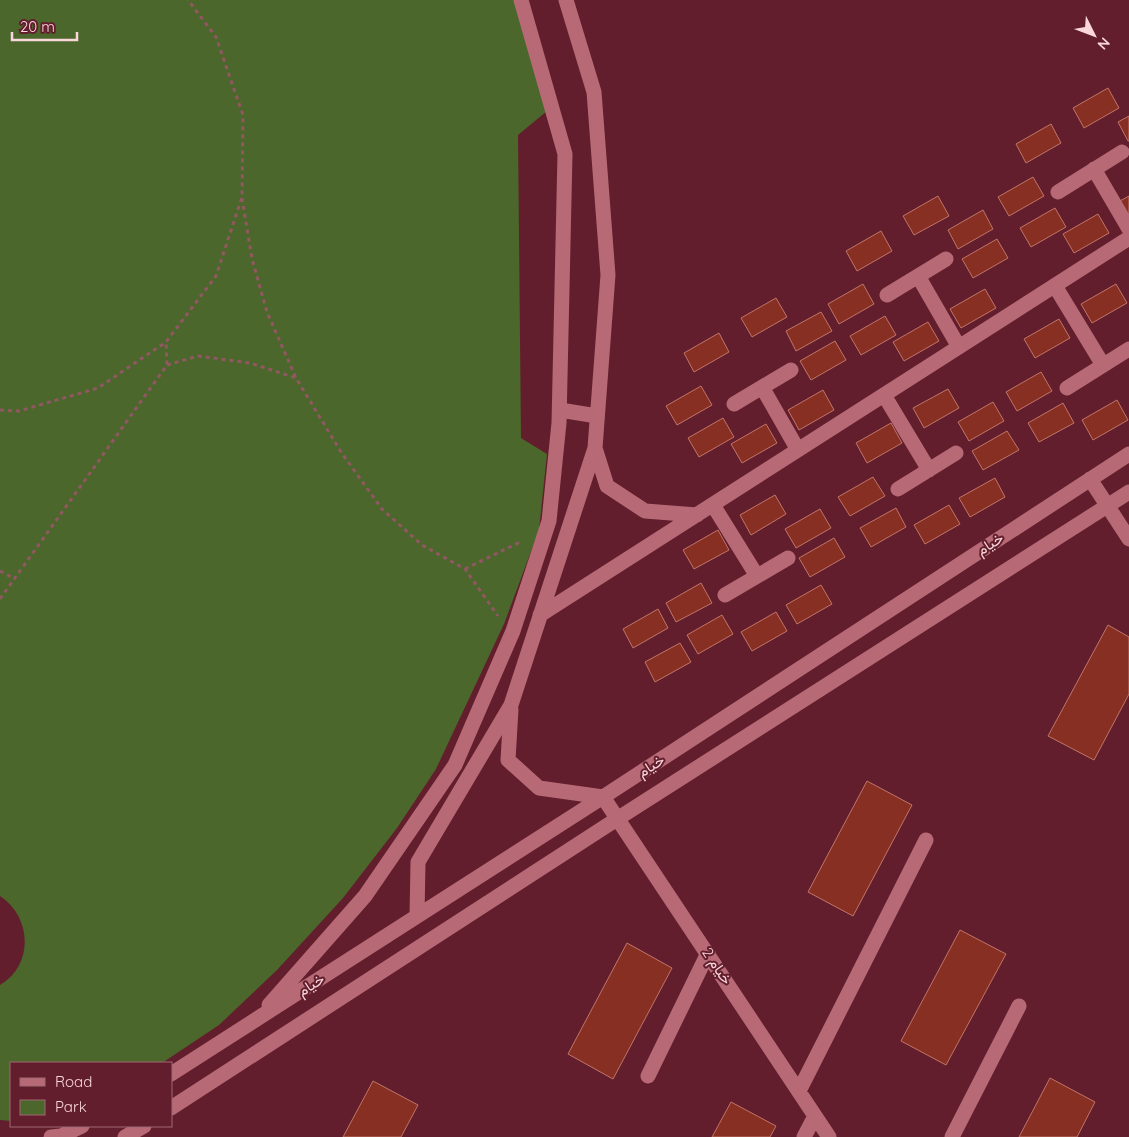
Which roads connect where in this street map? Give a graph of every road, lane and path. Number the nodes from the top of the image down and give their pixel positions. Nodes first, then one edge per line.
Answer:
1 (188, 0) edge
2 (521, 0) edge
3 (566, 0) edge
4 (1122, 152) dead end
5 (1094, 169) junction
6 (1058, 192) dead end
7 (242, 197) junction
8 (1129, 229) edge
9 (1129, 238) edge
10 (946, 259) dead end
11 (918, 276) junction
12 (1054, 286) junction
13 (887, 295) dead end
14 (166, 342) junction
15 (959, 347) junction
16 (1129, 349) edge
17 (167, 365) junction
18 (1103, 365) junction
19 (791, 370) dead end
20 (296, 378) junction
21 (762, 387) junction
22 (1067, 388) dead end
23 (884, 394) junction
24 (734, 404) dead end
25 (0, 410) edge
26 (560, 410) junction
27 (597, 416) junction
28 (595, 448) junction
29 (798, 450) junction
30 (956, 454) dead end
31 (1129, 454) edge
32 (929, 470) junction
33 (1090, 479) junction
34 (898, 488) dead end
35 (1129, 492) edge
36 (713, 505) junction
37 (1108, 506) junction
38 (697, 515) junction
39 (1129, 539) edge
40 (788, 558) dead end
41 (0, 571) edge
42 (757, 576) junction
43 (15, 579) junction
44 (725, 595) dead end
45 (0, 599) edge
46 (540, 616) junction
47 (513, 631) junction
48 (511, 706) junction
49 (603, 797) junction
50 (618, 819) junction
51 (926, 840) dead end
52 (417, 916) junction
53 (708, 953) junction
54 (1019, 1006) dead end
55 (257, 1019) junction
56 (172, 1073) edge
57 (648, 1076) dead end
58 (799, 1091) junction
59 (172, 1107) edge
60 (815, 1116) junction
61 (80, 1127) edge
62 (51, 1137) edge
63 (804, 1137) edge
64 (828, 1137) edge
65 (952, 1137) edge

1 - 7 path
2 - 26 street
3 - 27 street
4 - 5 street
5 - 6 street
5 - 8 street
7 - 14 path
7 - 20 path
9 - 12 street
10 - 11 street
11 - 13 street
11 - 15 street
12 - 15 street
12 - 18 street
14 - 17 path
14 - 25 path
15 - 23 street
16 - 18 street
17 - 20 path
17 - 43 path
18 - 22 street
19 - 21 street
20 - 47 path
21 - 24 street
21 - 29 street
23 - 29 street
23 - 32 street
26 - 27 street
26 - 47 street
27 - 28 street
28 - 38 street
28 - 46 street
29 - 36 street
30 - 32 street
31 - 33 street, خیام
32 - 34 street
33 - 37 street
33 - 49 street, خیام
35 - 37 street, خیام
36 - 38 street
36 - 42 street
37 - 39 street
37 - 50 street, خیام
38 - 46 street
40 - 42 street
41 - 43 path
42 - 44 street
43 - 45 path
46 - 48 street
47 - 55 street
48 - 49 street
48 - 52 street
49 - 50 street, خیام 2
49 - 52 street, خیام
50 - 53 street, خیام 2
50 - 59 street, خیام
51 - 58 street
52 - 55 street, خیام
53 - 57 street
53 - 58 street, خیام 2
54 - 65 street
55 - 56 street, خیام
58 - 60 street, خیام 2
60 - 63 street
60 - 64 street, خیام 2
61 - 62 street

